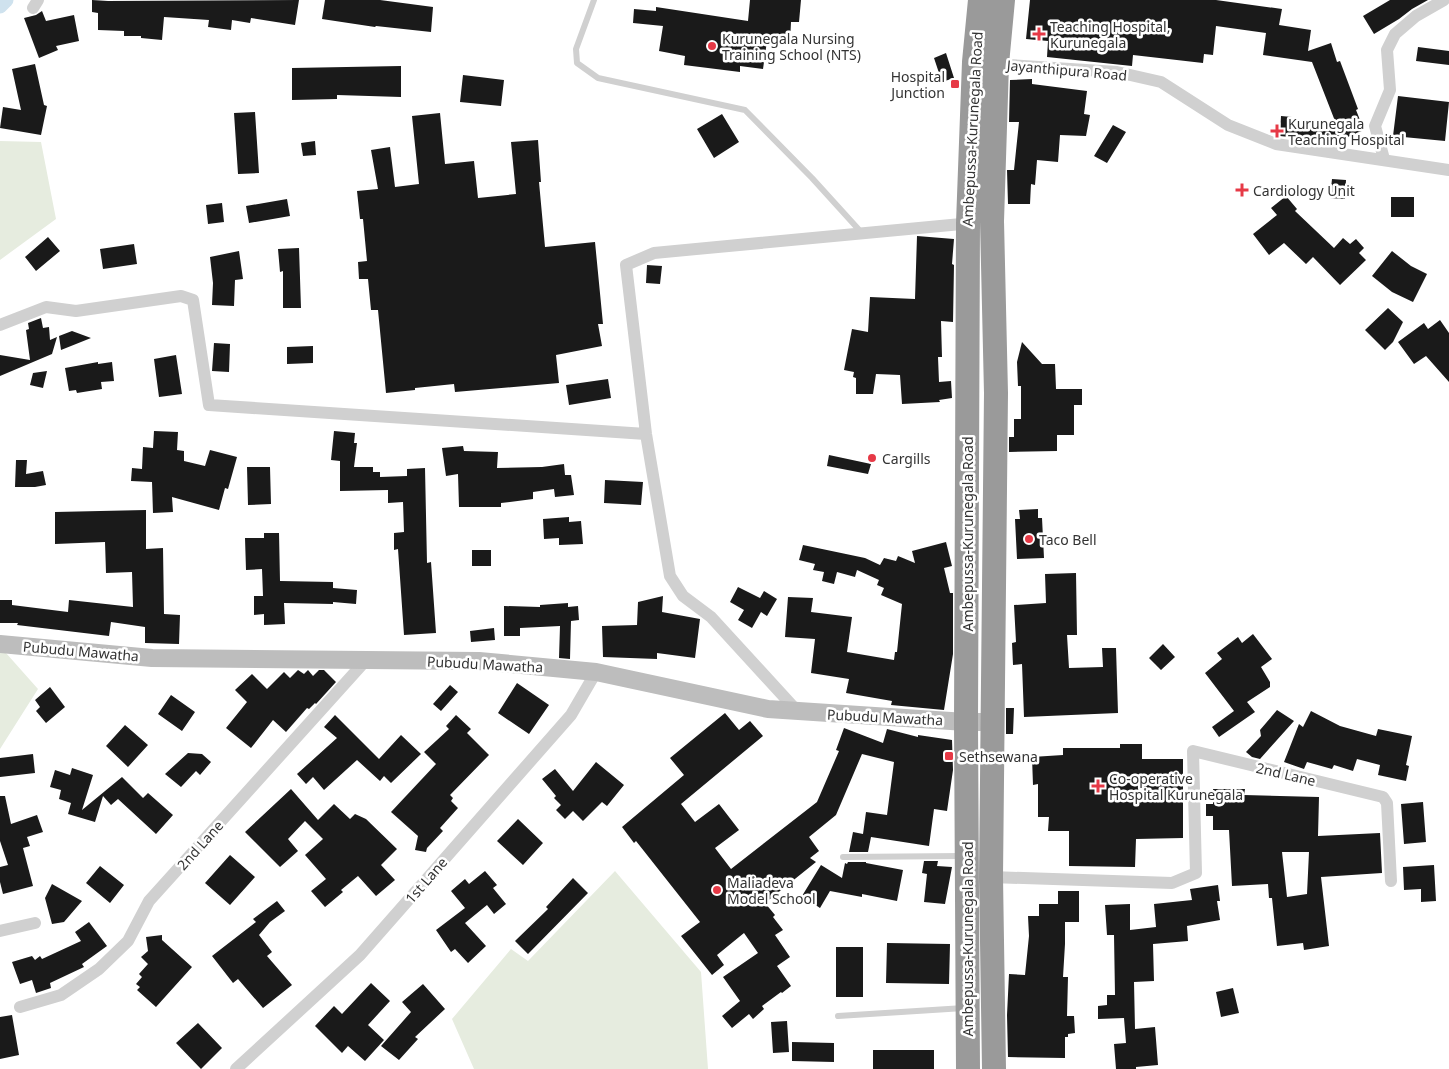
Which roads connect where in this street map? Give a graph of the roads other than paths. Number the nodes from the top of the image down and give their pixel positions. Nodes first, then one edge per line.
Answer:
1 (594, 0) edge
2 (980, 0) edge
3 (1003, 0) edge
4 (1444, 0) edge
5 (985, 63) junction
6 (1384, 159) junction
7 (1449, 170) edge
8 (992, 221) junction
9 (968, 223) junction
10 (861, 232) junction
11 (0, 325) edge
12 (646, 434) junction
13 (0, 644) edge
14 (367, 659) junction
15 (596, 672) junction
16 (798, 712) junction
17 (966, 722) junction
18 (992, 722) junction
19 (967, 856) junction
20 (843, 857) dead end
21 (991, 877) junction
22 (1391, 881) dead end
23 (36, 924) dead end
24 (0, 931) edge
25 (20, 1007) dead end
26 (967, 1008) junction
27 (838, 1016) dead end
28 (236, 1069) edge
29 (968, 1069) edge
30 (994, 1069) edge

1 - 10 lane
2 - 5 highway, Ambepussa-Kurunegala Road
3 - 5 highway, Ambepussa-Kurunegala Road
4 - 6 street
5 - 6 street, Jayanthipura Road
5 - 8 highway, Ambepussa-Kurunegala Road
5 - 9 highway, Ambepussa-Kurunegala Road
6 - 7 street, Jayanthipura Road
8 - 9 street
8 - 18 highway, Ambepussa-Kurunegala Road
9 - 10 street
9 - 17 highway, Ambepussa-Kurunegala Road
10 - 12 street
11 - 12 street
12 - 16 street
13 - 14 street, Pubudu Mawatha
14 - 15 street, Pubudu Mawatha
14 - 25 street, 2nd Lane
15 - 16 street, Pubudu Mawatha
15 - 28 street, 1st Lane
16 - 17 street, Pubudu Mawatha
17 - 18 street, Pubudu Mawatha
17 - 19 highway, Ambepussa-Kurunegala Road
18 - 21 highway, Ambepussa-Kurunegala Road
19 - 20 lane
19 - 26 highway, Ambepussa-Kurunegala Road
21 - 22 street, 2nd Lane
21 - 30 highway, Ambepussa-Kurunegala Road
23 - 24 street
26 - 27 lane
26 - 29 highway, Ambepussa-Kurunegala Road

